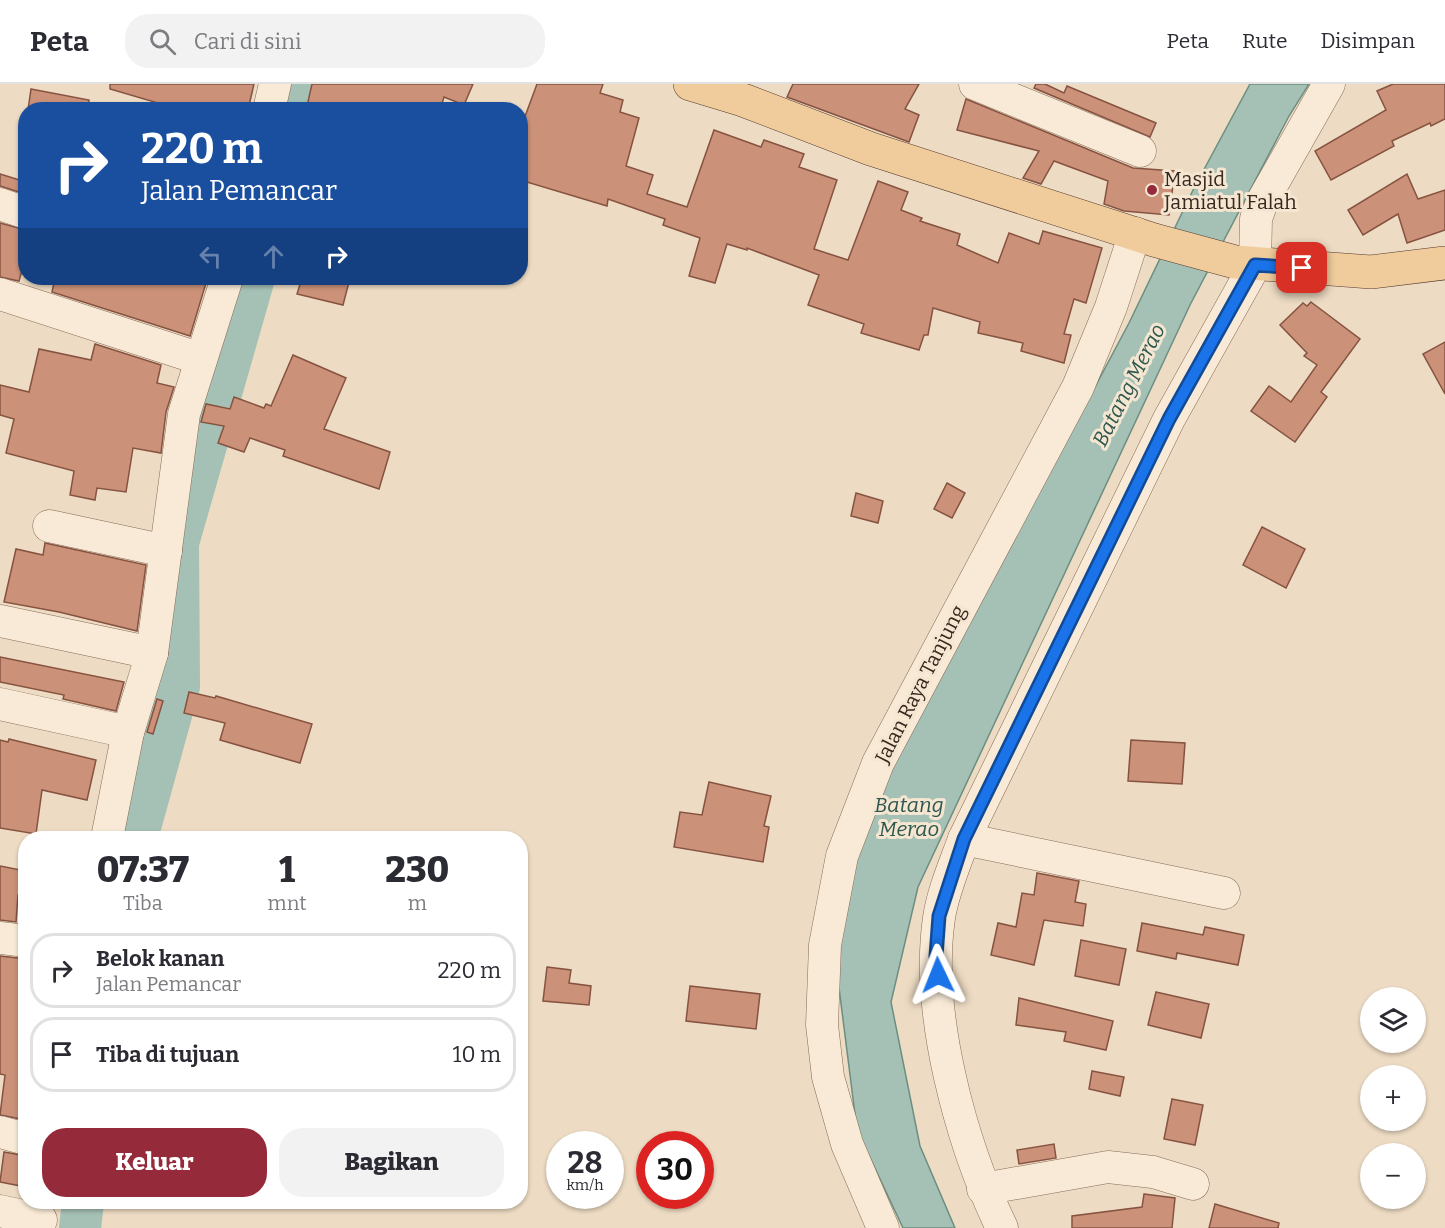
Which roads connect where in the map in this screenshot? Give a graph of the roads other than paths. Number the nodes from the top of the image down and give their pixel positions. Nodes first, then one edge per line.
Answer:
1 (275, 84) edge
2 (690, 84) edge
3 (975, 84) edge
4 (1329, 84) edge
5 (750, 92) edge
6 (271, 102) edge
7 (1140, 151) dead end
8 (0, 204) edge
9 (18, 210) edge
10 (1144, 236) junction
11 (1445, 263) edge
12 (1245, 264) junction
13 (222, 285) edge
14 (0, 294) edge
15 (201, 359) junction
16 (49, 526) dead end
17 (166, 551) junction
18 (0, 621) edge
19 (152, 653) junction
20 (0, 704) edge
21 (128, 732) junction
22 (108, 831) edge
23 (964, 839) junction
24 (1224, 892) dead end
25 (0, 938) edge
26 (18, 940) edge
27 (0, 1132) edge
28 (18, 1137) edge
29 (1193, 1184) dead end
30 (983, 1189) junction
31 (0, 1211) edge
32 (42, 1216) edge
33 (883, 1228) edge
34 (1002, 1228) edge

1 - 6 street
2 - 5 main road
3 - 7 street
4 - 12 street
5 - 10 main road
8 - 9 street
10 - 12 main road
10 - 33 street, Jalan Raya Tanjung
11 - 12 main road
12 - 23 street
13 - 15 street
14 - 15 street
15 - 17 street
16 - 17 street
17 - 19 street
18 - 19 street
19 - 21 street
20 - 21 street
21 - 22 street
23 - 24 street
23 - 30 street
25 - 26 street
27 - 28 street
29 - 30 street
30 - 34 street
31 - 32 street

